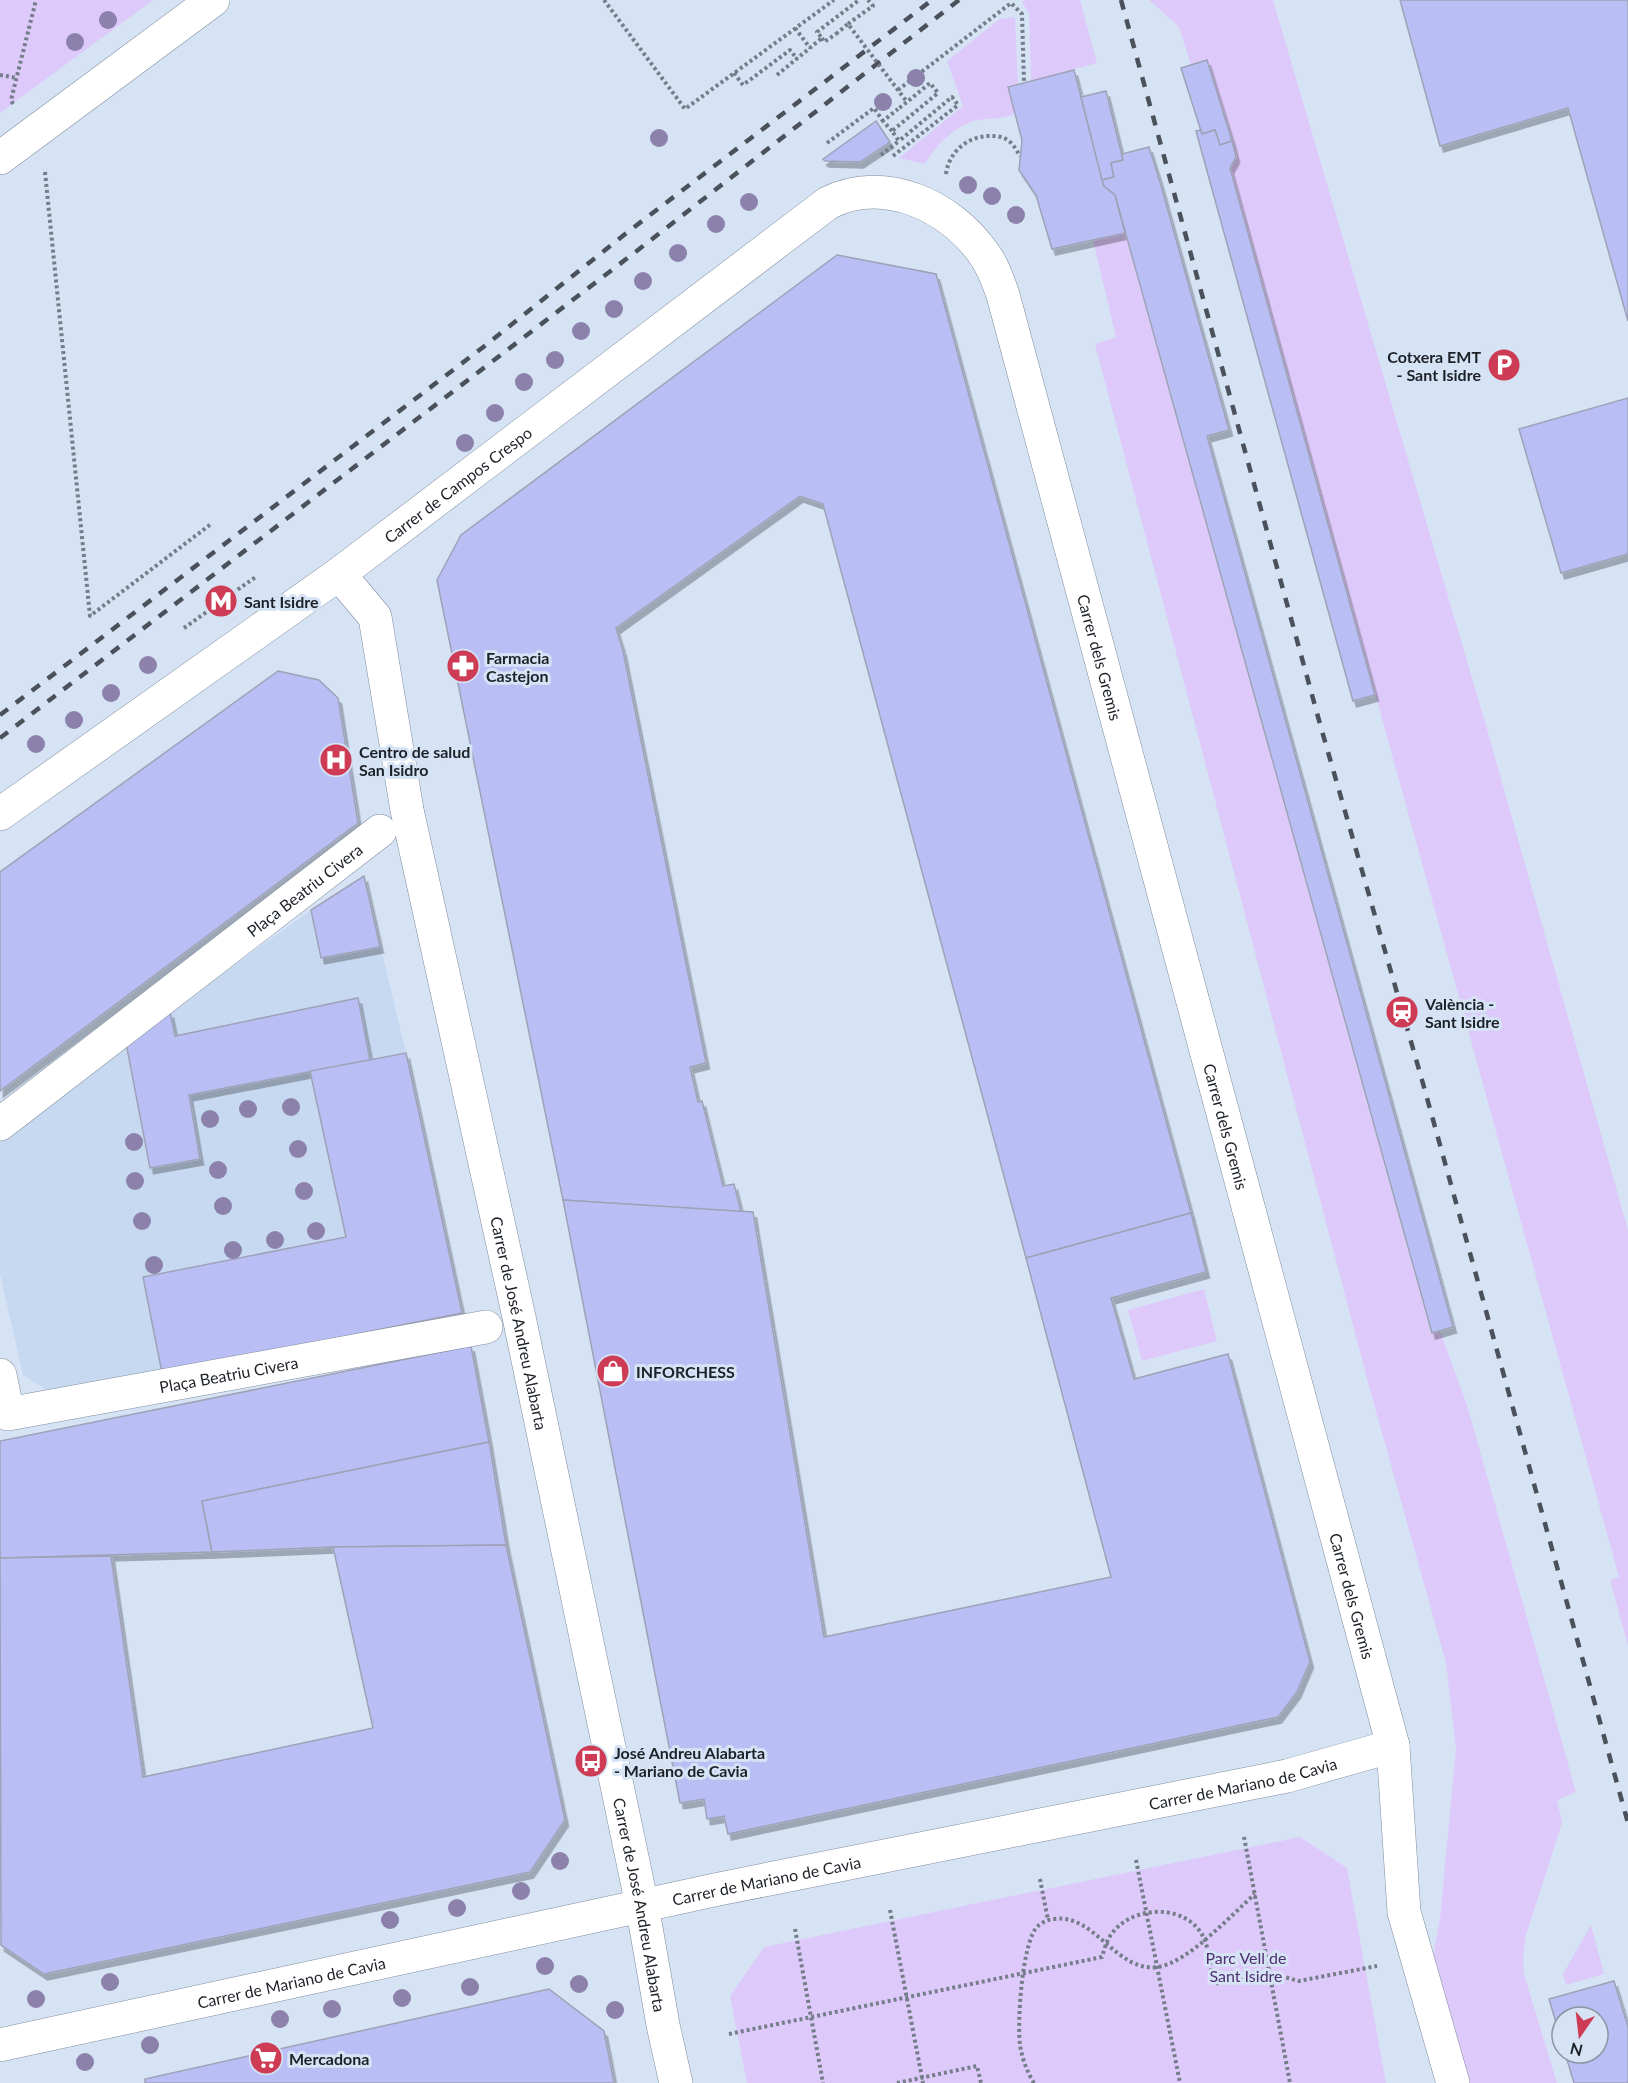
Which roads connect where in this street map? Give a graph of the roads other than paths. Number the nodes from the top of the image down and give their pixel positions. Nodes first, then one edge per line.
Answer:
1 (213, 0) edge
2 (0, 158) edge
3 (924, 204) joint
4 (339, 574) junction
5 (0, 814) edge
6 (380, 831) dead end
7 (0, 1124) edge
8 (486, 1327) dead end
9 (0, 1375) edge
10 (4, 1414) edge
11 (1393, 1746) junction
12 (642, 1905) junction
13 (0, 2045) edge
14 (676, 2083) edge
15 (1453, 2083) edge

1 - 2 street
3 - 4 street, Carrer de Campos Crespo
3 - 11 street, Carrer dels Gremis
4 - 5 street, Carrer de Campos Crespo
4 - 12 street, Carrer de José Andreu Alabarta
6 - 7 street, Plaça Beatriu Civera
8 - 10 street, Plaça Beatriu Civera
9 - 10 street, Plaça Beatriu Civera
11 - 12 street, Carrer de Mariano de Cavia
11 - 15 street, Carrer dels Gremis
12 - 13 street, Carrer de Mariano de Cavia
12 - 14 street, Carrer de José Andreu Alabarta

